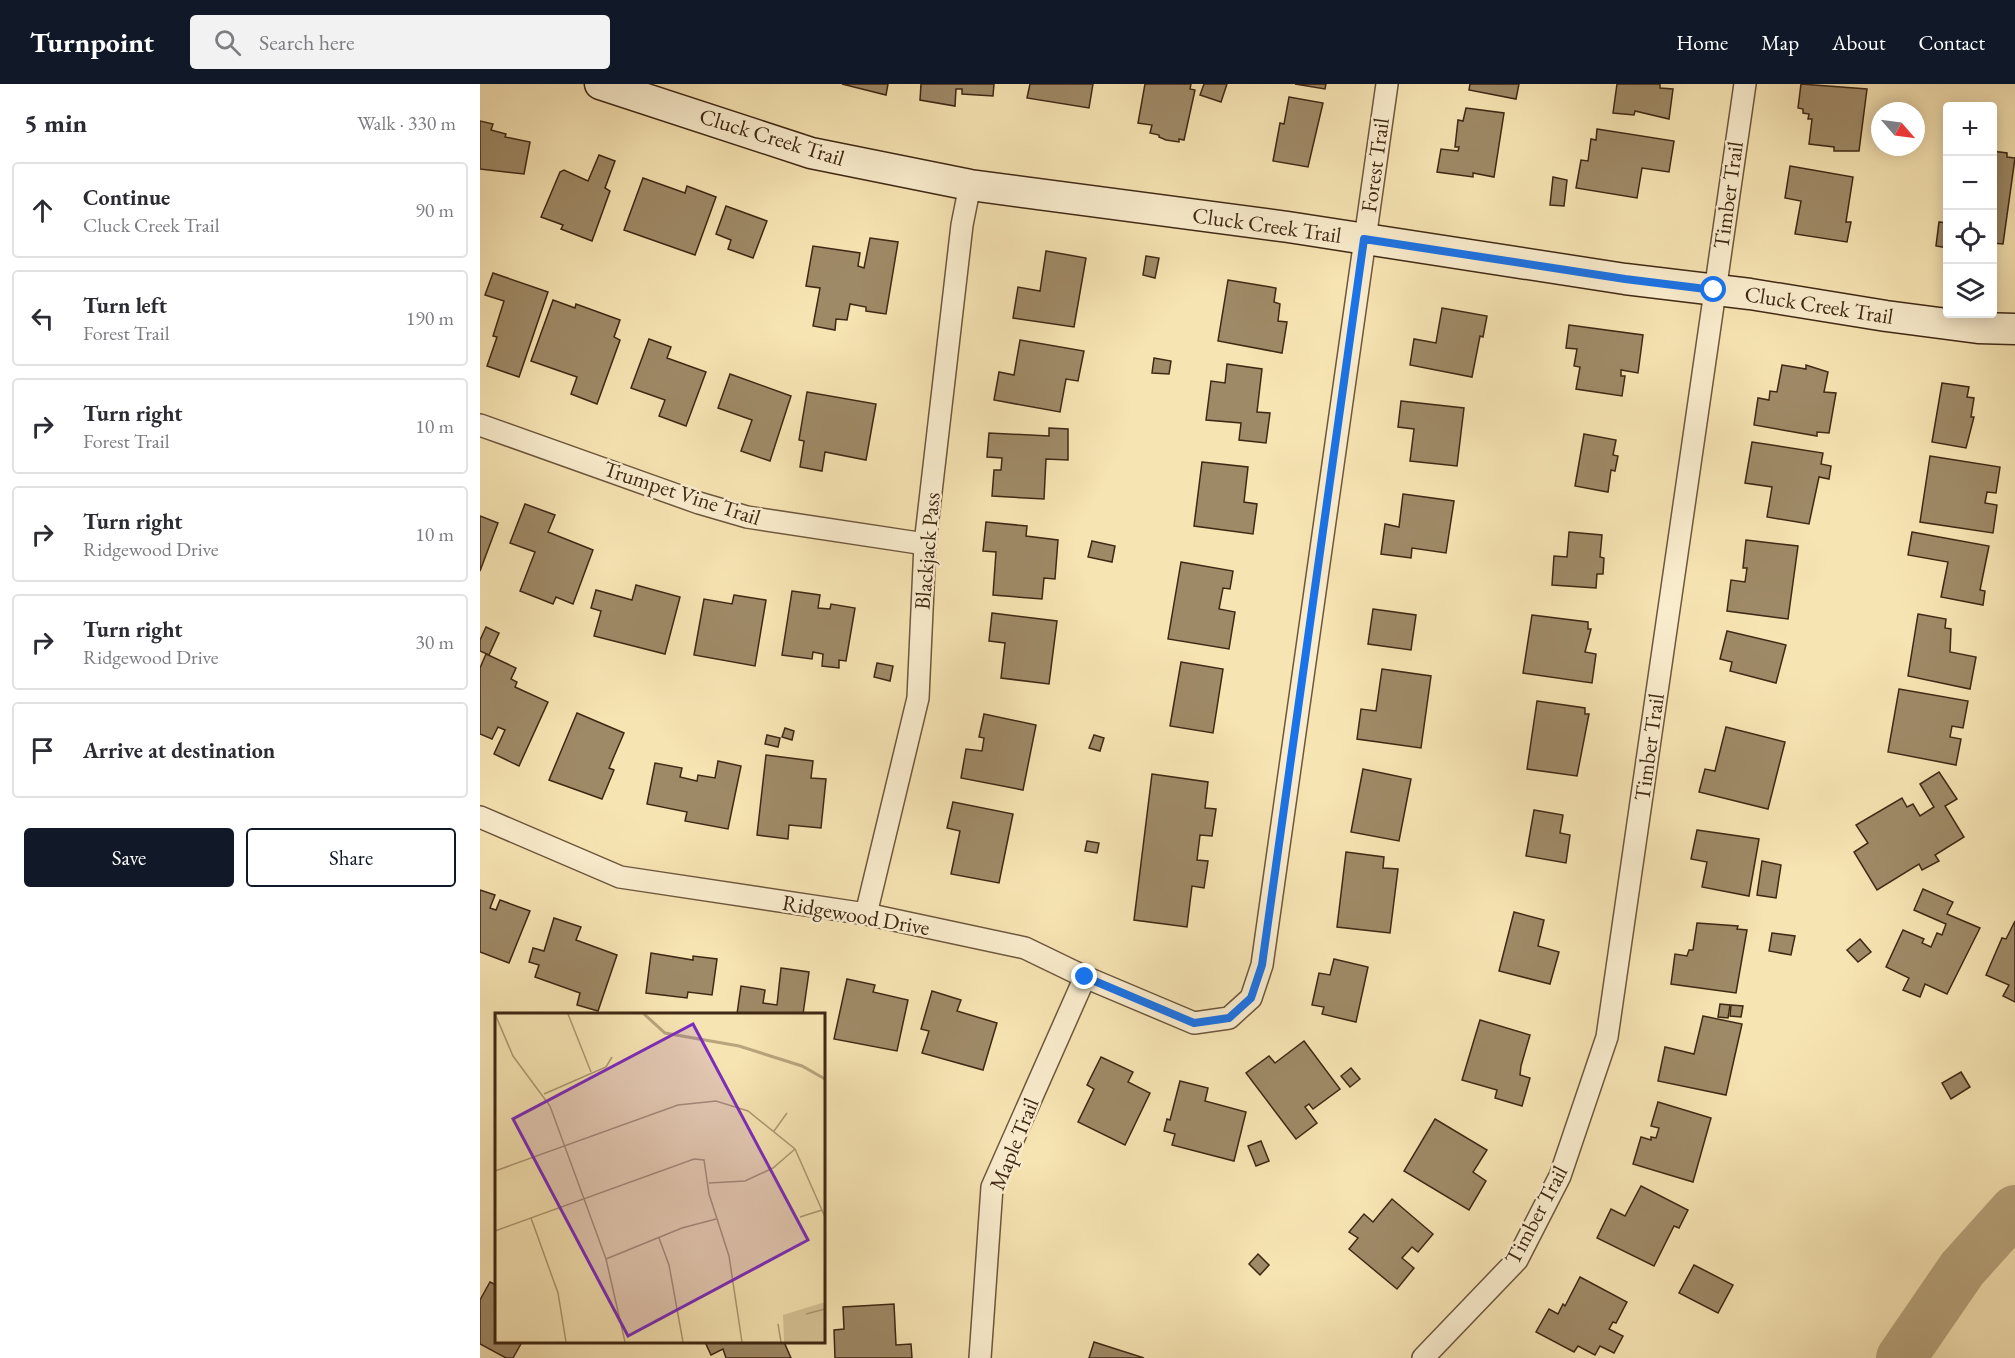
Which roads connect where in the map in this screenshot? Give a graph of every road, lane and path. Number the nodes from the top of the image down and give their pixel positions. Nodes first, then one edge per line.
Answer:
1 (600, 84) edge
2 (1387, 84) edge
3 (1744, 84) edge
4 (969, 185) junction
5 (1364, 239) junction
6 (1714, 290) junction
7 (2015, 329) edge
8 (480, 425) edge
9 (926, 544) junction
10 (480, 817) edge
11 (866, 914) junction
12 (1085, 977) junction
13 (1229, 1018) joint
14 (980, 1358) edge
15 (1423, 1358) edge

1 - 4 street, Cluck Creek Trail
2 - 5 street, Forest Trail
3 - 6 street, Timber Trail
4 - 5 street, Cluck Creek Trail
4 - 9 street, Blackjack Pass
5 - 6 street, Cluck Creek Trail
5 - 13 street, Forest Trail
6 - 7 street, Cluck Creek Trail
6 - 15 street, Timber Trail
8 - 9 street, Trumpet Vine Trail
9 - 11 street, Blackjack Pass
10 - 11 street, Ridgewood Drive
11 - 12 street, Ridgewood Drive
12 - 13 street, Ridgewood Drive
12 - 14 street, Maple Trail

